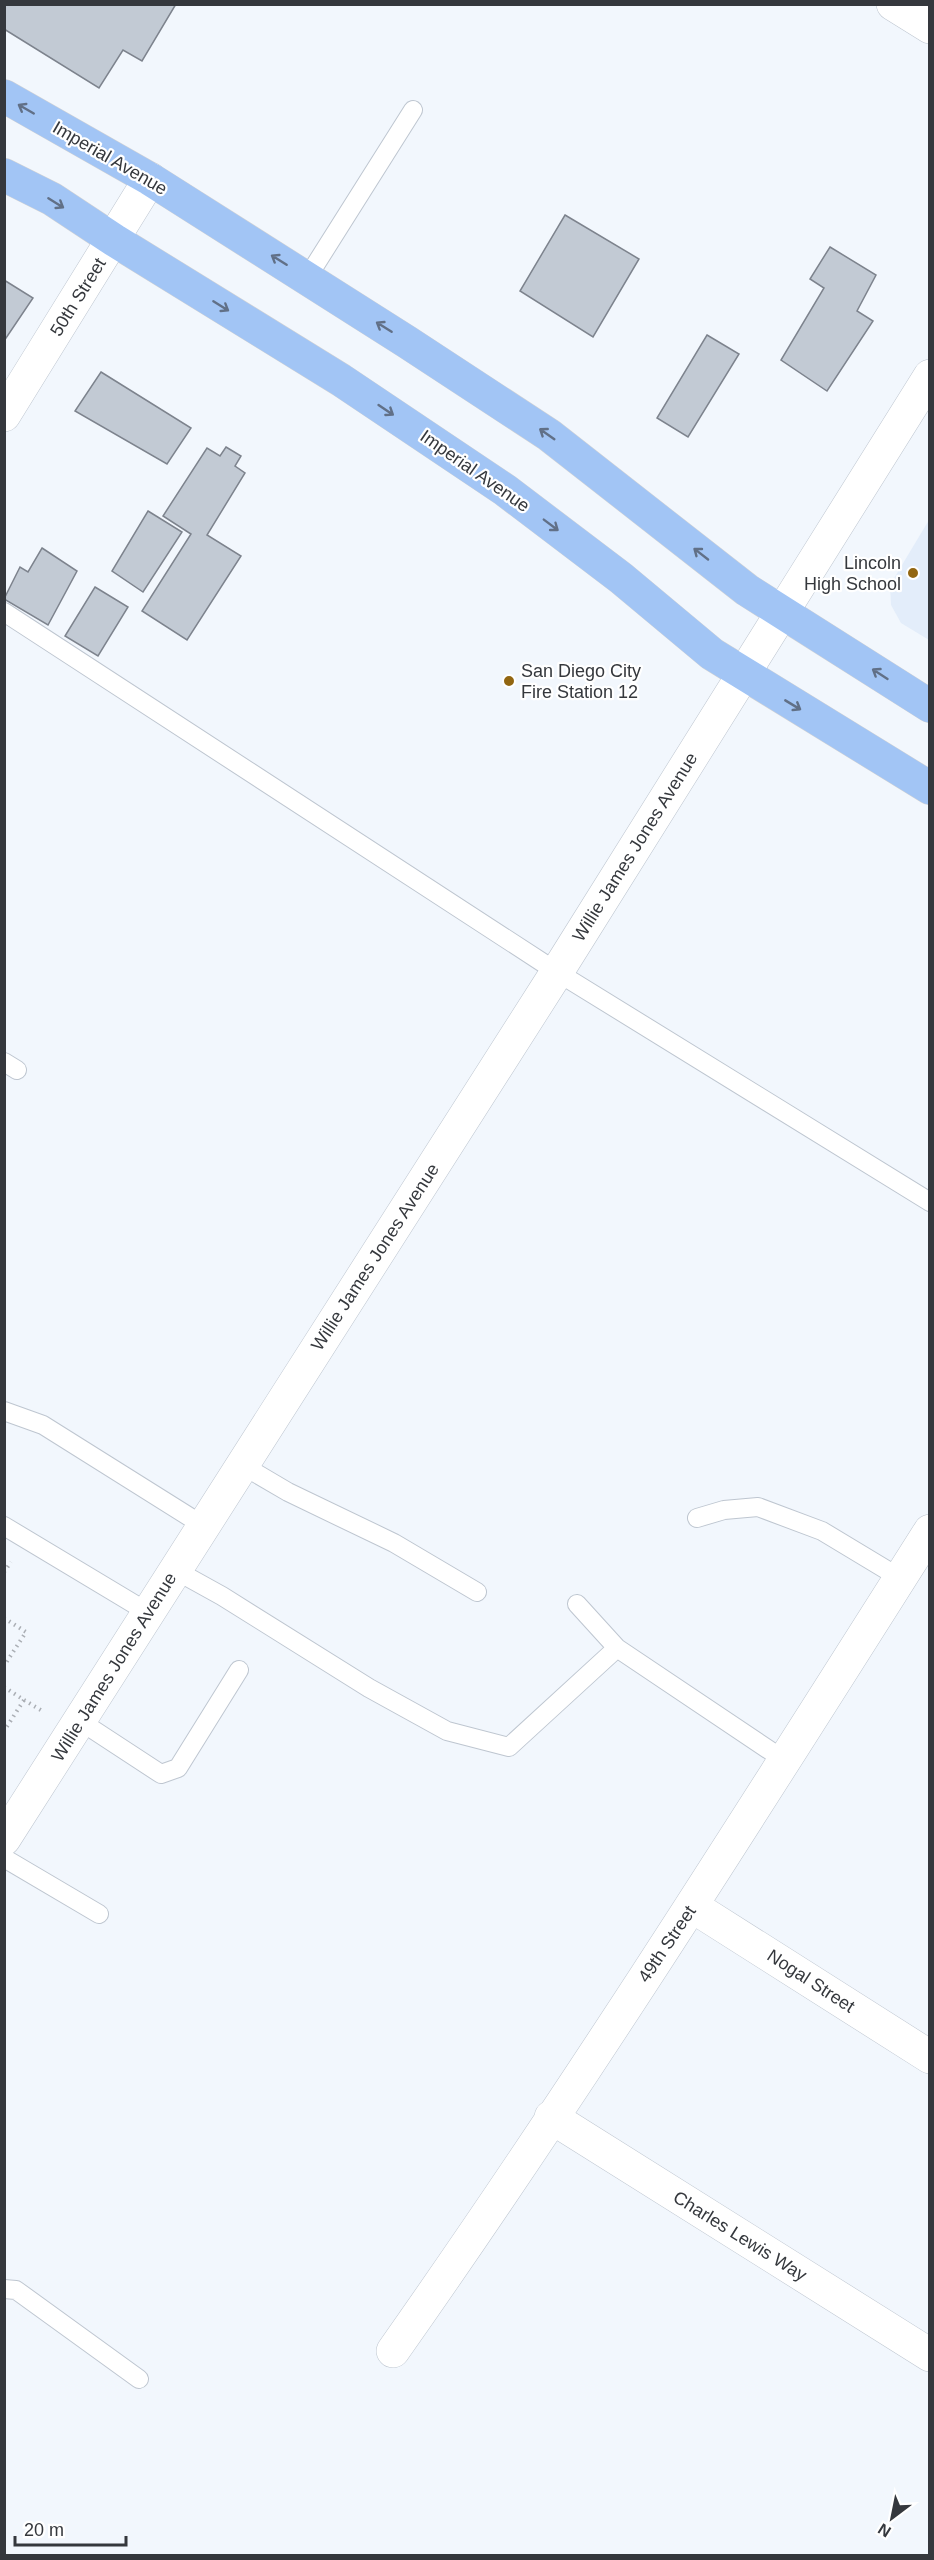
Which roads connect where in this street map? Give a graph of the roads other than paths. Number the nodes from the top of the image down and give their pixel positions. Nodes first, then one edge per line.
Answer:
1 (893, 4) edge
2 (930, 27) edge
3 (4, 96) edge
4 (413, 110) dead end
5 (4, 175) edge
6 (150, 179) junction
7 (114, 240) junction
8 (308, 278) junction
9 (930, 376) edge
10 (4, 415) edge
11 (4, 612) edge
12 (782, 612) junction
13 (743, 674) junction
14 (930, 706) edge
15 (930, 788) edge
16 (557, 972) junction
17 (930, 1202) edge
18 (4, 1411) edge
19 (242, 1465) junction
20 (697, 1518) dead end
21 (4, 1526) edge
22 (204, 1526) junction
23 (930, 1531) edge
24 (175, 1570) junction
25 (900, 1578) junction
26 (477, 1592) dead end
27 (577, 1604) dead end
28 (149, 1613) junction
29 (617, 1648) junction
30 (239, 1670) dead end
31 (80, 1721) junction
32 (784, 1760) junction
33 (4, 1839) edge
34 (4, 1858) edge
35 (692, 1906) junction
36 (99, 1914) dead end
37 (930, 2057) edge
38 (551, 2117) junction
39 (4, 2289) edge
40 (393, 2351) dead end
41 (930, 2355) edge
42 (139, 2379) dead end

1 - 2 street
6 -> 3 main road, Imperial Avenue
4 - 8 lane
5 -> 7 main road, Imperial Avenue
6 - 7 street, 50th Street
8 -> 6 main road, Imperial Avenue
7 - 10 street, 50th Street
7 -> 13 main road, Imperial Avenue
12 -> 8 main road, Imperial Avenue
9 - 12 street, Willie James Jones Avenue
11 - 16 lane
12 - 13 street, Willie James Jones Avenue
14 -> 12 main road, Imperial Avenue
13 -> 15 main road, Imperial Avenue
13 - 16 street, Willie James Jones Avenue
16 - 17 lane
16 - 19 street, Willie James Jones Avenue
18 - 22 lane
19 - 22 street, Willie James Jones Avenue
19 - 26 lane
20 - 25 lane
21 - 28 lane
22 - 24 street, Willie James Jones Avenue
23 - 25 street, 49th Street
24 - 28 street, Willie James Jones Avenue
24 - 29 lane
25 - 32 street, 49th Street
27 - 29 lane
28 - 31 street, Willie James Jones Avenue
29 - 32 lane
30 - 31 lane
31 - 33 street, Willie James Jones Avenue
32 - 35 street, 49th Street
34 - 36 lane
35 - 37 street, Nogal Street
35 - 38 street, 49th Street
38 - 40 street, 49th Street
38 - 41 street, Charles Lewis Way
39 - 42 lane

